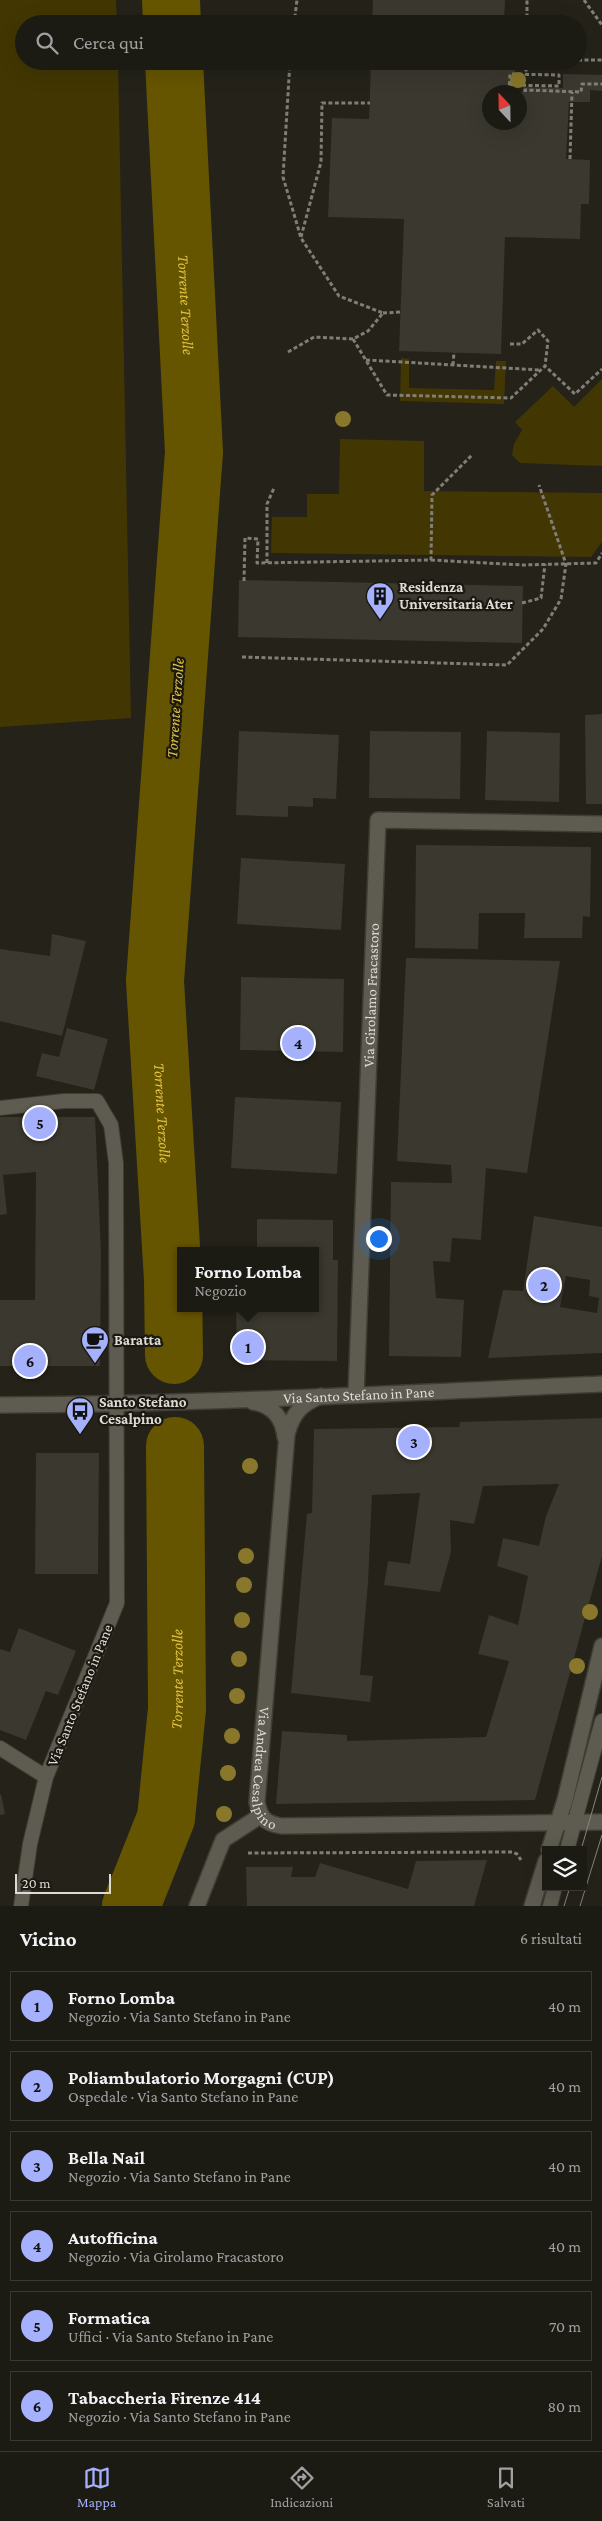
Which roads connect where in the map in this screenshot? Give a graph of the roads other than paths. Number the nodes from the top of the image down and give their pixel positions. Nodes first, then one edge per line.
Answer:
1 (602, 824) edge
2 (0, 1108) edge
3 (602, 1384) edge
4 (356, 1395) junction
5 (321, 1396) junction
6 (233, 1400) junction
7 (121, 1404) junction
8 (0, 1405) edge
9 (286, 1441) junction
10 (602, 1646) edge
11 (602, 1721) edge
12 (0, 1748) edge
13 (46, 1776) junction
14 (260, 1816) junction
15 (576, 1822) junction
16 (602, 1822) edge
17 (558, 1823) junction
18 (550, 1846) edge
19 (568, 1846) edge
20 (542, 1874) edge
21 (554, 1891) edge
22 (20, 1906) edge
23 (197, 1906) edge
24 (532, 1906) edge
25 (550, 1906) edge

1 - 4 street, Via Girolamo Fracastoro
2 - 7 lane, Via Santo Stefano in Pane
3 - 4 street, Via Santo Stefano in Pane
4 - 5 street, Via Santo Stefano in Pane
5 - 6 street, Via Santo Stefano in Pane
5 - 9 street, Via Andrea Cesalpino
6 - 7 street, Via Santo Stefano in Pane
6 - 9 street, Via Andrea Cesalpino
7 - 8 street, Via Santo Stefano in Pane
7 - 13 lane, Via Santo Stefano in Pane
9 - 14 street, Via Andrea Cesalpino
10 - 17 street
11 - 15 lane
12 - 13 lane, Via Santo Stefano in Pane
13 - 22 lane, Via Santo Stefano in Pane
14 - 17 street, Via Andrea Cesalpino
14 - 23 street
15 - 16 street, Via Andrea Cesalpino
15 - 17 street, Via Andrea Cesalpino
15 - 19 lane
17 - 18 street
20 - 24 street
21 - 25 lane

